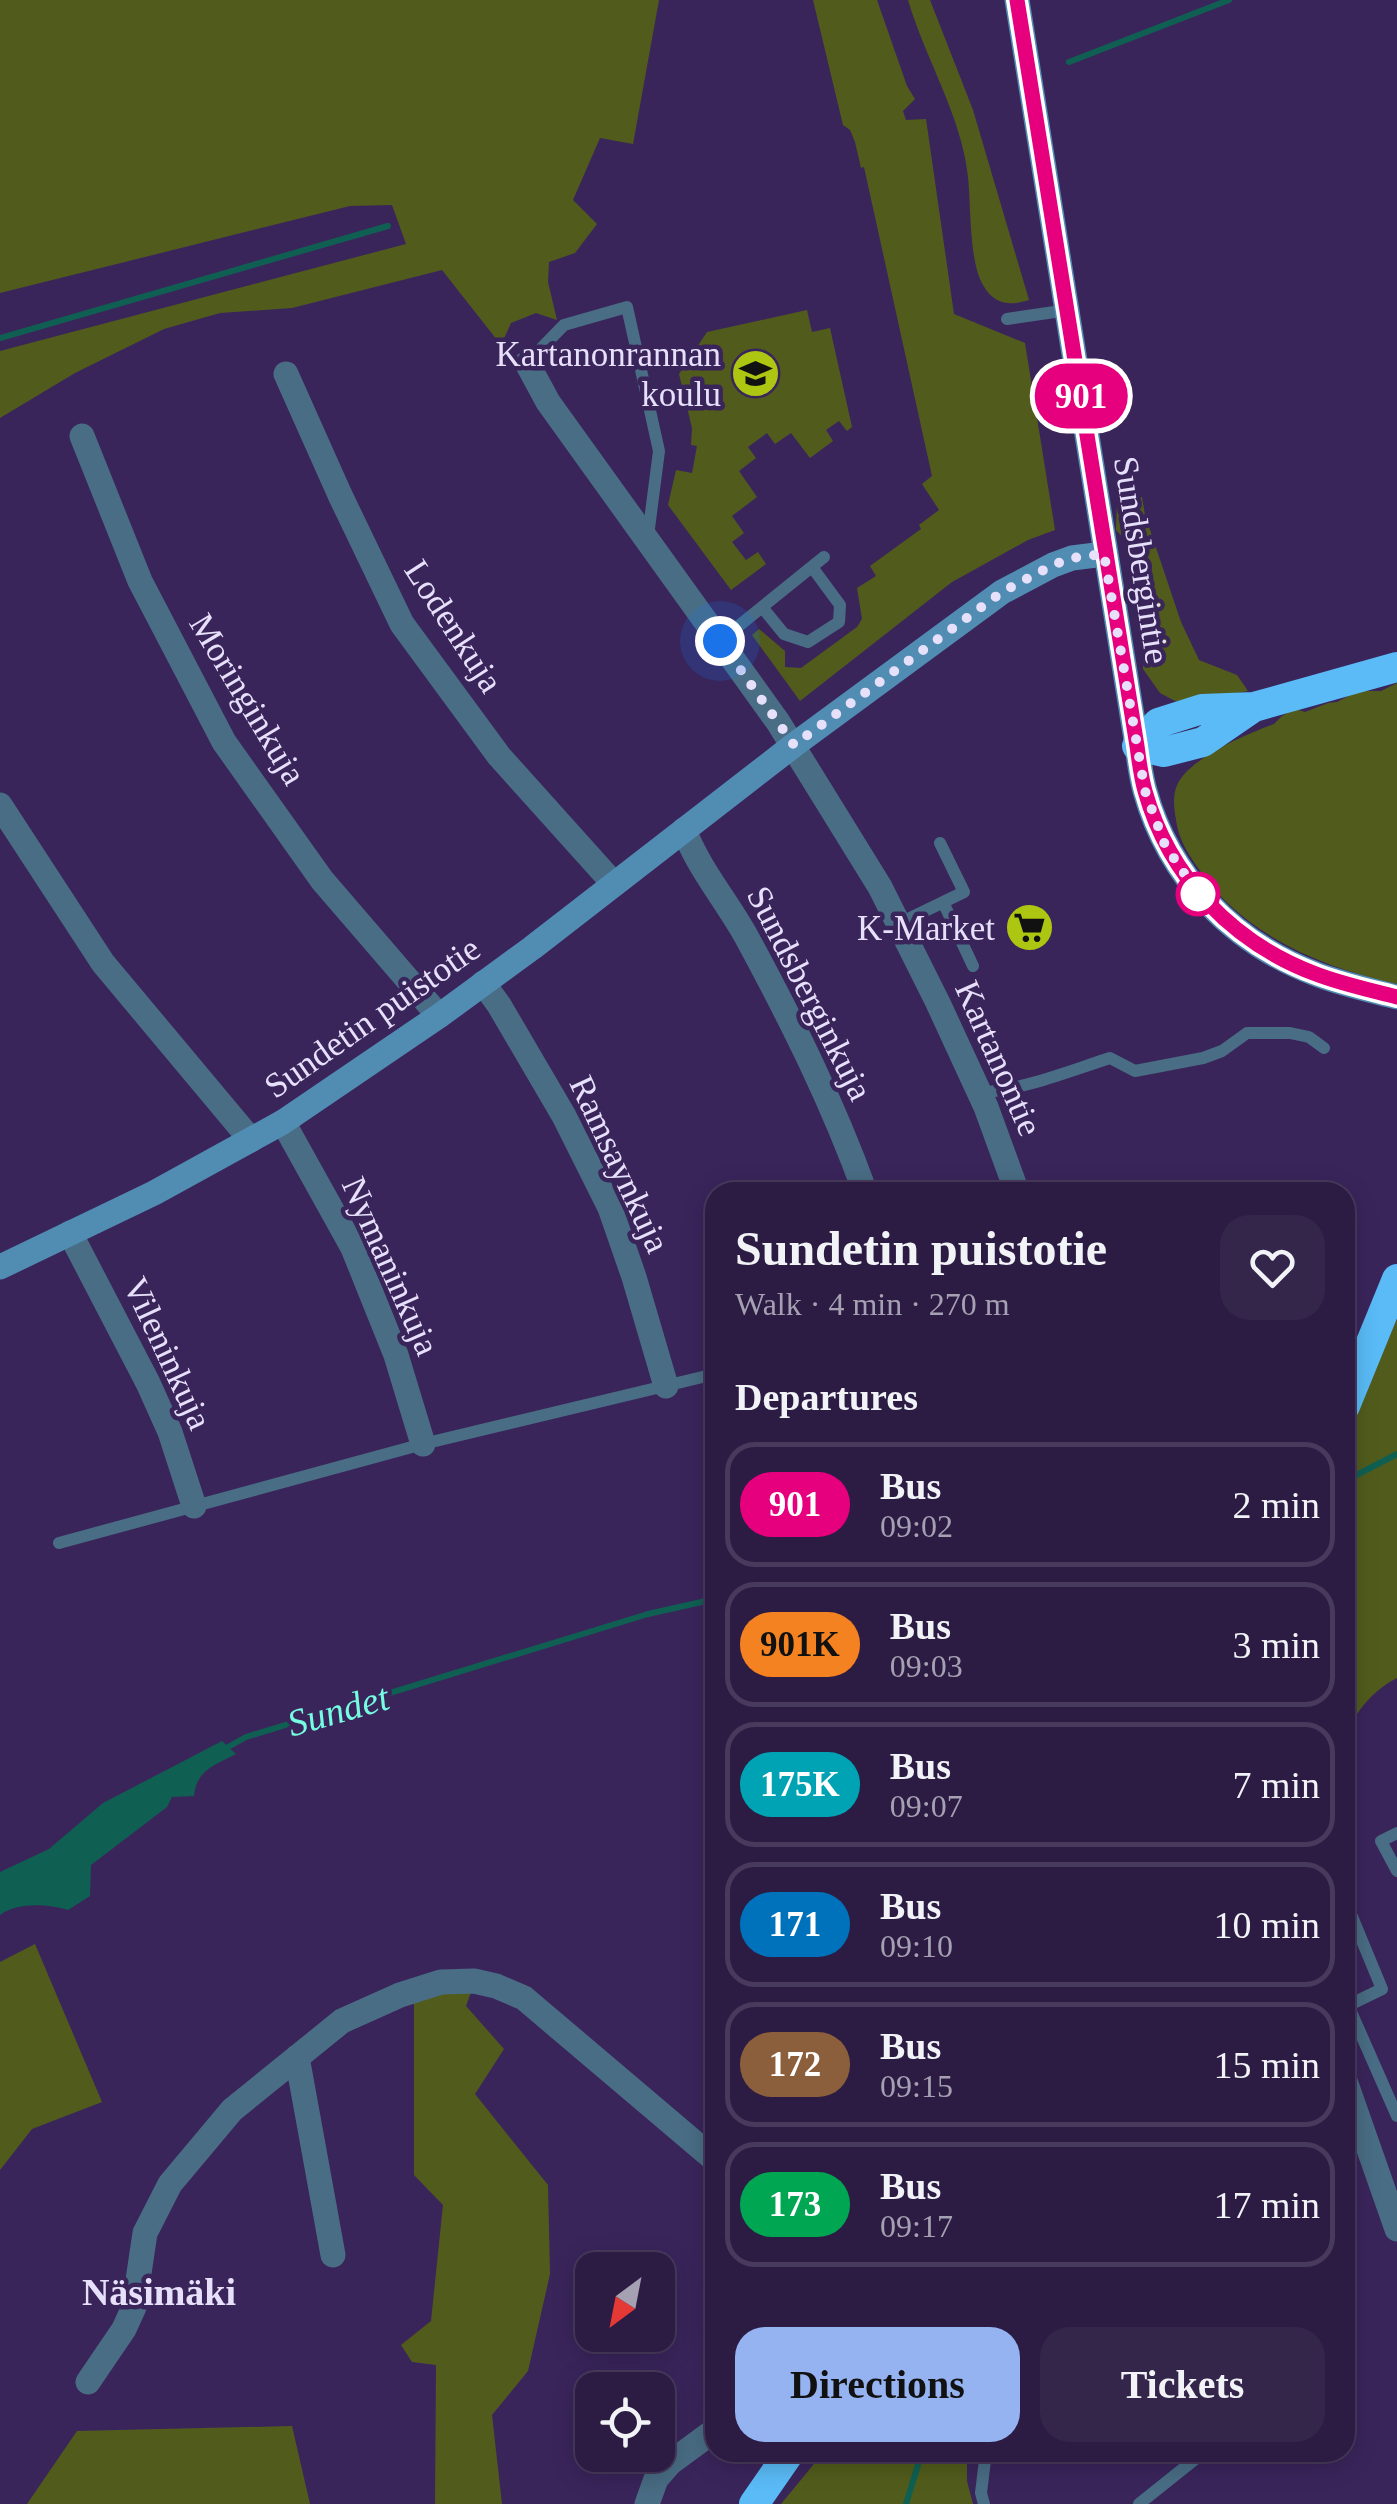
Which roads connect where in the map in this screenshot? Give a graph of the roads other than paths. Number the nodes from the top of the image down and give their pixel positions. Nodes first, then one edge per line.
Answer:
1 (1017, 0) edge
2 (1068, 310) junction
3 (1007, 319) dead end
4 (527, 363) joint
5 (286, 374) dead end
6 (82, 436) dead end
7 (648, 538) junction
8 (1104, 554) junction
9 (824, 557) dead end
10 (812, 567) junction
11 (762, 607) junction
12 (720, 641) junction
13 (1397, 667) edge
14 (794, 745) junction
15 (1137, 746) junction
16 (0, 805) edge
17 (684, 830) junction
18 (940, 843) dead end
19 (614, 884) junction
20 (943, 902) junction
21 (898, 924) junction
22 (973, 966) dead end
23 (483, 983) junction
24 (1397, 997) edge
25 (440, 1016) junction
26 (1324, 1048) dead end
27 (979, 1093) junction
28 (282, 1122) junction
29 (250, 1140) junction
30 (862, 1182) edge
31 (1013, 1182) edge
32 (70, 1233) junction
33 (0, 1267) edge
34 (1397, 1279) edge
35 (705, 1376) edge
36 (1355, 1382) edge
37 (666, 1386) junction
38 (423, 1444) junction
39 (194, 1506) junction
40 (59, 1544) dead end
41 (1397, 1833) edge
42 (1397, 1871) edge
43 (1355, 1924) edge
44 (1355, 2002) edge
45 (1355, 2025) edge
46 (297, 2057) junction
47 (1355, 2109) edge
48 (1397, 2116) edge
49 (705, 2152) edge
50 (1397, 2229) edge
51 (333, 2255) dead end
52 (88, 2382) dead end
53 (705, 2437) edge
54 (783, 2462) edge
55 (985, 2462) edge
56 (1192, 2462) edge
57 (647, 2504) edge
58 (754, 2504) edge
59 (984, 2504) edge
60 (1139, 2504) edge

1 - 2 street, Sundsbergintie
2 - 3 lane
2 - 8 street, Sundsbergintie
4 - 7 street, Kartanontie
4 - 7 lane
5 - 19 street, Lodenkuja
6 - 25 street, Moringinkuja
7 - 12 street, Kartanontie
8 - 14 street, Sundetin puistotie
8 - 15 street, Sundsbergintie
9 - 10 lane
10 - 11 lane
10 - 11 lane
11 - 12 lane
12 - 14 street, Kartanontie
13 - 15 highway
14 - 17 street, Sundetin puistotie
14 - 21 street, Kartanontie
15 - 24 street, Sundsbergintie
16 - 29 street
17 - 19 street, Sundetin puistotie
17 - 30 street, Sundsberginkuja
18 - 20 lane
19 - 23 street, Sundetin puistotie
20 - 21 lane
20 - 22 lane
21 - 27 street, Kartanontie
23 - 25 street, Sundetin puistotie
23 - 37 street, Ramsaynkuja
25 - 28 street, Sundetin puistotie
26 - 27 lane
27 - 31 street, Kartanontie
28 - 29 street, Sundetin puistotie
28 - 38 street, Nymaninkuja
29 - 32 street, Sundetin puistotie
32 - 33 street, Sundetin puistotie
32 - 39 street, Vileninkuja
34 - 36 highway
35 - 37 lane
37 - 38 lane
38 - 39 lane
39 - 40 lane
41 - 42 lane
43 - 44 lane
45 - 48 lane
46 - 49 street
46 - 51 street
46 - 52 street
47 - 50 street
53 - 57 street
54 - 58 highway
55 - 59 lane
56 - 60 lane

